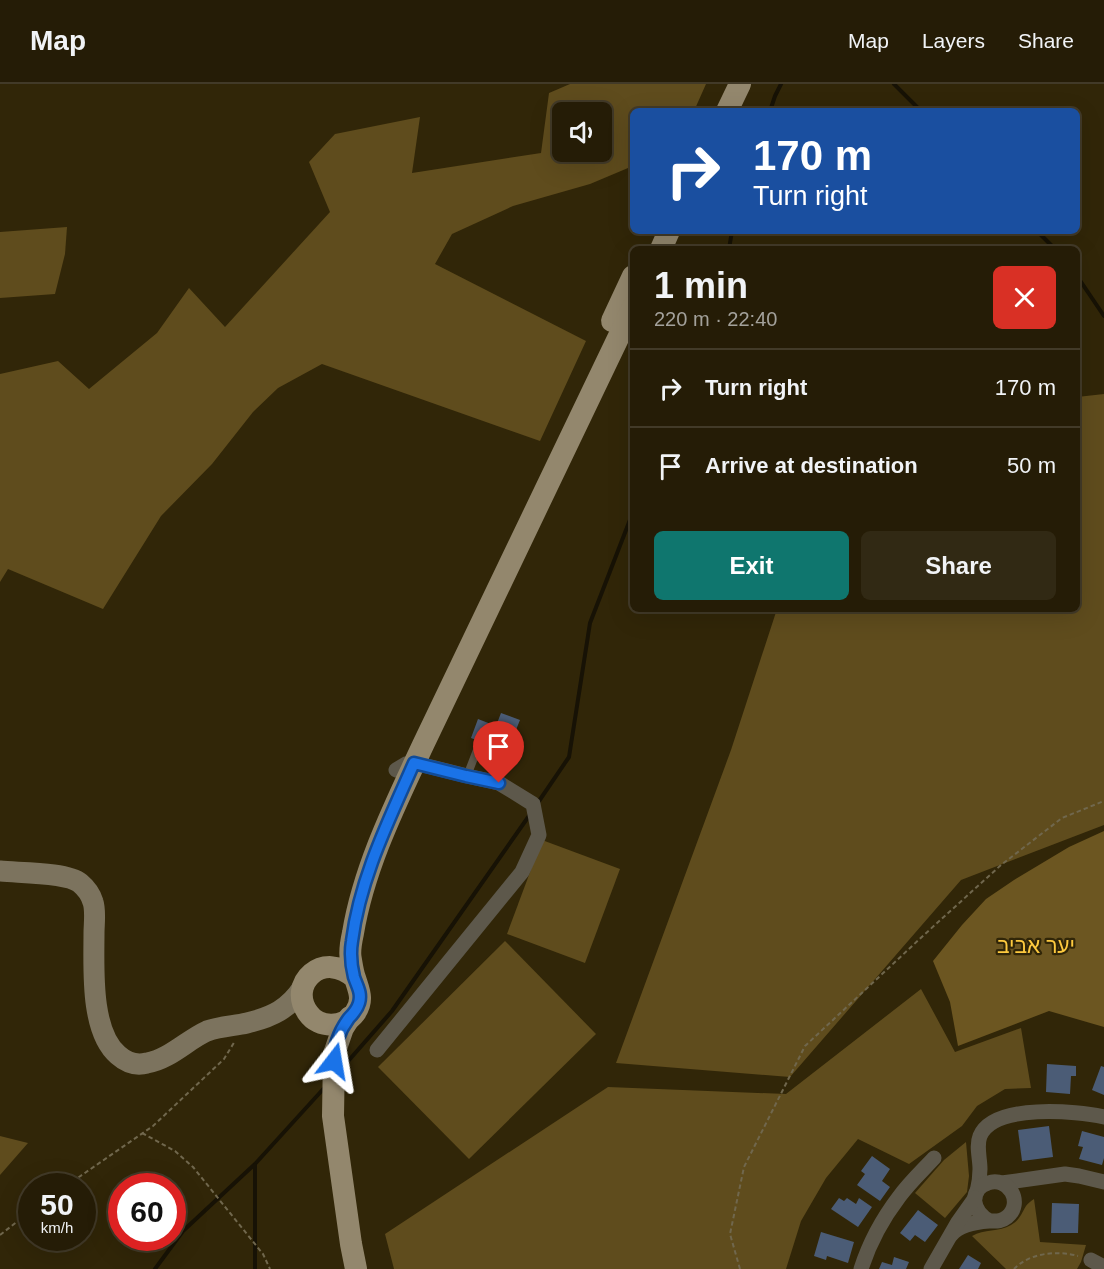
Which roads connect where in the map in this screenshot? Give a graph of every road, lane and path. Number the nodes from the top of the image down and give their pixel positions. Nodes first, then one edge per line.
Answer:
1 (725, 84) edge
2 (740, 84) edge
3 (713, 108) edge
4 (728, 108) edge
5 (630, 282) edge
6 (630, 313) edge
7 (477, 750) dead end
8 (405, 767) junction
9 (466, 776) junction
10 (1104, 801) edge
11 (0, 871) edge
12 (318, 969) junction
13 (355, 978) junction
14 (303, 987) junction
15 (269, 1016) junction
16 (350, 1017) junction
17 (314, 1019) junction
18 (246, 1023) junction
19 (377, 1050) dead end
20 (334, 1061) junction
21 (1104, 1117) edge
22 (142, 1133) junction
23 (979, 1149) junction
24 (934, 1158) dead end
25 (85, 1173) edge
26 (1044, 1177) junction
27 (1000, 1182) junction
28 (1104, 1182) edge
29 (976, 1195) junction
30 (1015, 1204) junction
31 (18, 1221) edge
32 (990, 1221) junction
33 (0, 1235) edge
34 (951, 1235) junction
35 (1097, 1264) edge
36 (270, 1269) edge
37 (356, 1269) edge
38 (740, 1269) edge
39 (861, 1269) edge
40 (931, 1269) edge
41 (1014, 1269) edge

1 - 3 main road
2 - 4 main road
5 - 8 main road
6 - 8 main road
7 - 9 lane
8 - 9 street
8 - 12 main road
8 - 13 main road
9 - 19 street
10 - 38 path
11 - 18 main road
12 - 13 main road
12 - 14 main road
13 - 16 main road
14 - 15 main road
14 - 17 main road
15 - 17 main road
15 - 18 main road
16 - 17 main road
16 - 20 main road
17 - 20 main road
18 - 22 path
20 - 37 main road
21 - 23 street
22 - 25 path
22 - 36 path
23 - 27 street
23 - 29 street
24 - 39 street
26 - 27 street
26 - 28 street
26 - 30 street
27 - 29 street
27 - 30 street
29 - 32 street
29 - 34 street
30 - 32 street
31 - 33 path
32 - 34 street
34 - 40 street
35 - 41 path

